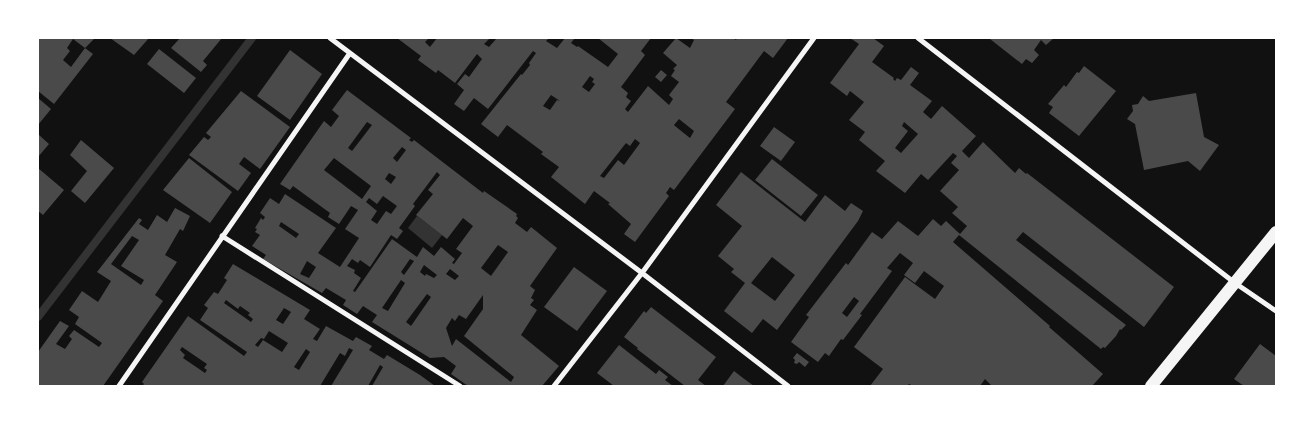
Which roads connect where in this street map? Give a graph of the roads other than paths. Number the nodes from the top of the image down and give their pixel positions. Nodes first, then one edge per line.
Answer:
1 (330, 38) edge
2 (814, 38) edge
3 (918, 38) edge
4 (350, 53) junction
5 (1276, 232) edge
6 (222, 236) junction
7 (642, 273) junction
8 (1235, 283) junction
9 (1276, 311) edge
10 (119, 386) edge
11 (460, 386) edge
12 (554, 386) edge
13 (788, 386) edge
14 (1151, 386) edge

1 - 4 street
2 - 7 street
3 - 8 street
4 - 6 street
4 - 7 street
5 - 8 main road
6 - 10 street
6 - 11 street
7 - 12 street
7 - 13 street
8 - 9 street
8 - 14 main road

